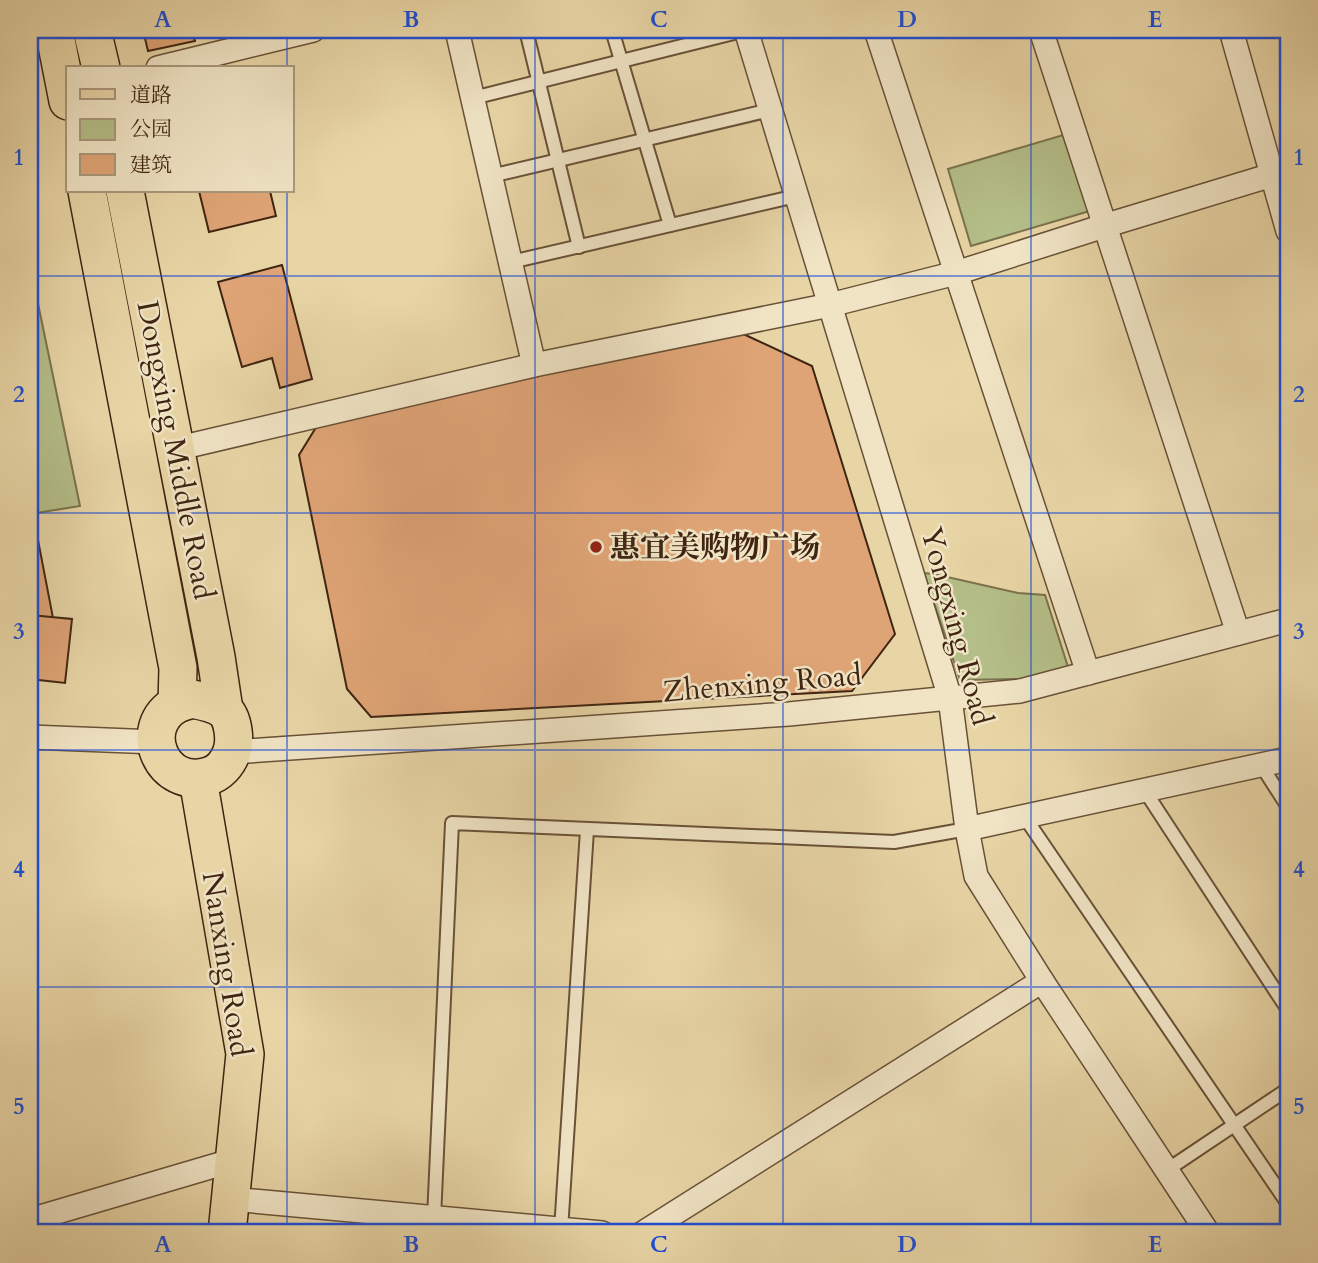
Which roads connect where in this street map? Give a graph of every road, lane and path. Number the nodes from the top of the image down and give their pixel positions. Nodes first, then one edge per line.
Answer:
1 (54, 30) edge
2 (92, 30) edge
3 (313, 30) edge
4 (457, 30) edge
5 (526, 30) edge
6 (612, 30) edge
7 (746, 30) edge
8 (876, 30) edge
9 (1041, 30) edge
10 (1231, 30) edge
11 (621, 61) junction
12 (101, 66) edge
13 (166, 66) edge
14 (539, 82) junction
15 (66, 91) edge
16 (473, 99) junction
17 (770, 110) junction
18 (645, 140) junction
19 (558, 160) junction
20 (1272, 175) junction
21 (491, 176) junction
22 (87, 192) edge
23 (125, 192) edge
24 (796, 195) junction
25 (670, 225) junction
26 (1104, 226) junction
27 (1288, 231) edge
28 (579, 247) junction
29 (511, 262) junction
30 (956, 273) junction
31 (830, 305) junction
32 (534, 365) junction
33 (175, 449) junction
34 (1288, 620) edge
35 (1238, 633) junction
36 (1088, 673) junction
37 (950, 698) junction
38 (177, 704) junction
39 (224, 710) junction
40 (30, 737) edge
41 (156, 742) junction
42 (232, 752) junction
43 (1288, 760) edge
44 (1261, 765) junction
45 (198, 779) junction
46 (1145, 791) junction
47 (1288, 807) edge
48 (1024, 816) junction
49 (967, 829) junction
50 (587, 830) junction
51 (1042, 981) junction
52 (1288, 1010) edge
53 (1288, 1089) edge
54 (1235, 1125) junction
55 (234, 1160) junction
56 (1167, 1170) junction
57 (1288, 1204) edge
58 (229, 1216) edge
59 (434, 1218) junction
60 (30, 1220) edge
61 (561, 1230) junction
62 (602, 1233) edge
63 (643, 1233) edge
64 (1208, 1233) edge

1 - 15 main road
2 - 12 main road
3 - 13 street
4 - 16 street
5 - 14 lane
6 - 11 lane
7 - 11 lane
7 - 17 street, Yongxing Road
8 - 30 street
9 - 26 street
10 - 20 street
11 - 14 lane
11 - 18 lane
14 - 16 lane
14 - 19 lane
16 - 21 street
17 - 18 lane
17 - 24 street, Yongxing Road
18 - 19 lane
18 - 25 lane
19 - 21 lane
19 - 28 lane
20 - 26 street
20 - 27 street
21 - 29 street
22 - 38 main road, Dongxing Middle Road
23 - 33 main road, Dongxing Middle Road
24 - 25 lane
24 - 31 street, Yongxing Road
25 - 28 lane
26 - 30 street
26 - 35 street
28 - 29 lane
29 - 32 street
30 - 31 street
30 - 36 street
31 - 32 street
31 - 37 street, Yongxing Road
32 - 33 street
33 - 39 main road, Dongxing Middle Road
34 - 35 street, Zhenxing Road
35 - 36 street, Zhenxing Road
36 - 37 street, Zhenxing Road
37 - 42 street, Zhenxing Road
37 - 49 street, Yongxing Road
38 - 39 main road
38 - 41 main road
39 - 42 main road
40 - 41 street
41 - 45 main road
42 - 45 main road
43 - 44 street
44 - 46 street
44 - 47 lane
45 - 55 main road, Nanxing Road
46 - 48 street
46 - 52 lane
48 - 49 street
48 - 54 lane
49 - 50 lane
49 - 51 street, Yongxing Road
50 - 59 lane
50 - 61 lane
51 - 56 street, Yongxing Road
51 - 63 street
53 - 54 lane
54 - 56 lane
54 - 57 lane
55 - 58 main road, Nanxing Road
55 - 60 street
56 - 64 street, Yongxing Road
58 - 59 street
59 - 61 street
61 - 62 street

